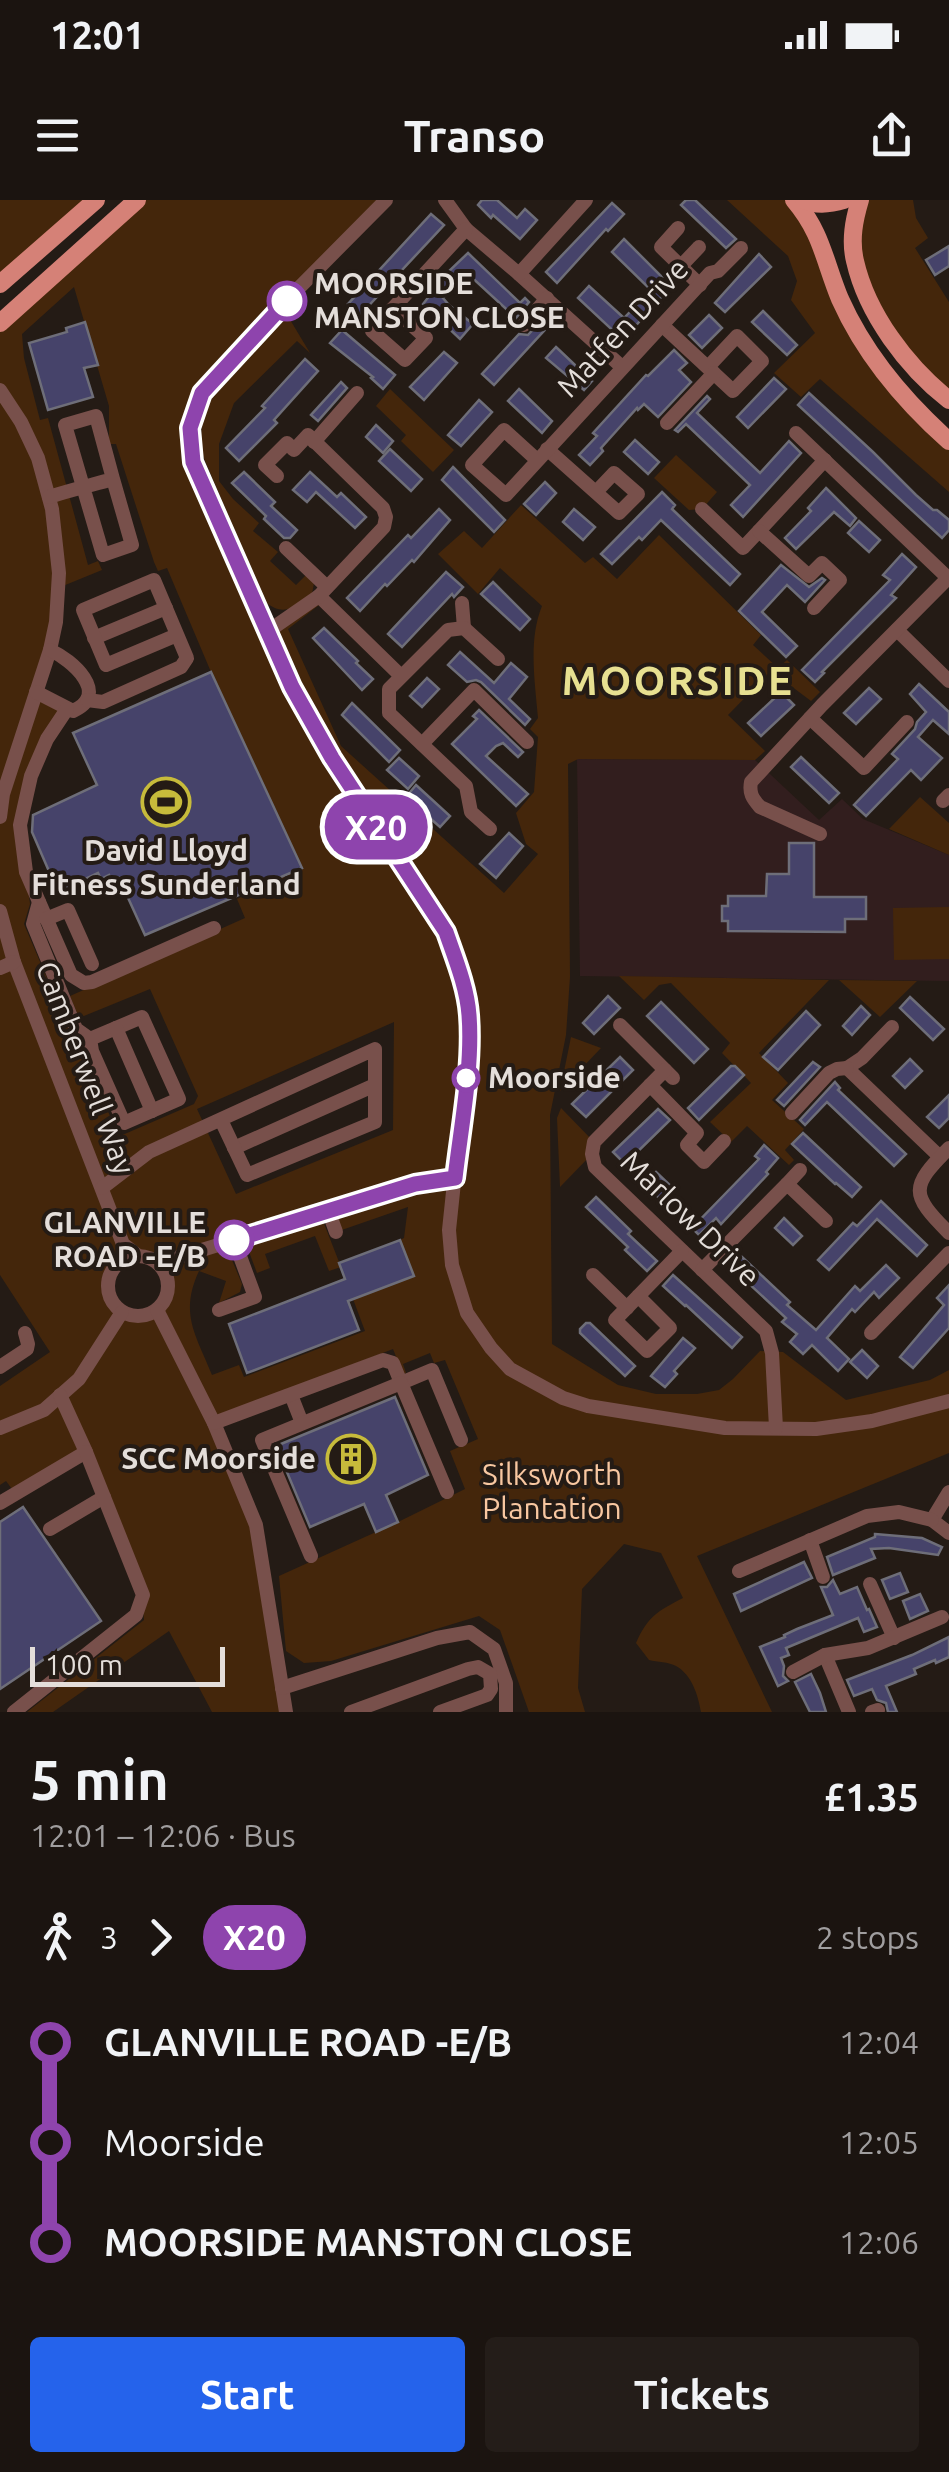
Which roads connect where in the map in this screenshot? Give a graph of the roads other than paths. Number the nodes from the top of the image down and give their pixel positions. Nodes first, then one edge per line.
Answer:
1 (96, 200) edge
2 (137, 200) edge
3 (386, 200) edge
4 (586, 200) edge
5 (794, 200) edge
6 (804, 200) edge
7 (844, 200) edge
8 (860, 200) edge
9 (448, 201) edge
10 (678, 228) dead end
11 (466, 229) junction
12 (699, 247) dead end
13 (741, 248) dead end
14 (680, 266) junction
15 (519, 274) junction
16 (0, 284) edge
17 (700, 285) junction
18 (547, 298) junction
19 (393, 308) dead end
20 (0, 322) edge
21 (662, 325) junction
22 (524, 326) dead end
23 (622, 367) junction
24 (711, 370) junction
25 (0, 390) edge
26 (357, 392) dead end
27 (949, 400) edge
28 (668, 422) dead end
29 (796, 433) dead end
30 (949, 441) edge
31 (314, 442) junction
32 (542, 454) junction
33 (825, 460) junction
34 (277, 476) dead end
35 (114, 479) junction
36 (83, 487) junction
37 (596, 492) dead end
38 (49, 497) junction
39 (702, 509) dead end
40 (759, 531) junction
41 (286, 548) dead end
42 (948, 578) edge
43 (323, 592) junction
44 (462, 602) dead end
45 (166, 608) junction
46 (814, 608) dead end
47 (464, 628) junction
48 (897, 630) junction
49 (267, 632) junction
50 (178, 634) junction
51 (94, 638) junction
52 (50, 650) junction
53 (498, 659) dead end
54 (401, 676) junction
55 (949, 680) edge
56 (36, 692) junction
57 (87, 700) junction
58 (68, 709) junction
59 (810, 718) junction
60 (907, 722) dead end
61 (527, 742) dead end
62 (422, 744) junction
63 (0, 816) edge
64 (490, 829) dead end
65 (820, 834) dead end
66 (39, 902) junction
67 (0, 911) edge
68 (46, 919) junction
69 (214, 928) dead end
70 (92, 964) dead end
71 (7, 965) edge
72 (620, 1026) dead end
73 (892, 1027) dead end
74 (116, 1028) junction
75 (90, 1039) junction
76 (847, 1068) junction
77 (375, 1085) junction
78 (650, 1085) junction
79 (152, 1111) junction
80 (792, 1112) dead end
81 (221, 1120) junction
82 (724, 1141) dead end
83 (234, 1148) junction
84 (944, 1152) edge
85 (800, 1170) dead end
86 (455, 1178) junction
87 (787, 1184) junction
88 (102, 1188) junction
89 (328, 1210) junction
90 (826, 1221) dead end
91 (336, 1232) dead end
92 (949, 1233) edge
93 (234, 1240) junction
94 (123, 1244) junction
95 (682, 1251) junction
96 (949, 1253) edge
97 (137, 1256) junction
98 (119, 1262) junction
99 (159, 1263) junction
100 (702, 1270) junction
101 (592, 1275) dead end
102 (157, 1310) junction
103 (219, 1310) dead end
104 (122, 1312) junction
105 (25, 1333) dead end
106 (872, 1334) dead end
107 (0, 1366) edge
108 (401, 1383) junction
109 (291, 1395) junction
110 (60, 1396) junction
111 (949, 1401) edge
112 (214, 1424) junction
113 (302, 1424) junction
114 (0, 1428) edge
115 (776, 1428) junction
116 (461, 1440) dead end
117 (86, 1452) junction
118 (448, 1492) dead end
119 (949, 1492) edge
120 (104, 1497) junction
121 (0, 1503) edge
122 (932, 1520) junction
123 (50, 1529) dead end
124 (949, 1533) edge
125 (810, 1540) junction
126 (310, 1556) dead end
127 (738, 1571) dead end
128 (822, 1577) dead end
129 (870, 1584) dead end
130 (942, 1617) dead end
131 (894, 1638) junction
132 (825, 1655) junction
133 (793, 1672) dead end
134 (282, 1688) junction
135 (14, 1712) edge
136 (286, 1712) edge
137 (351, 1712) edge
138 (440, 1712) edge
139 (506, 1712) edge
140 (850, 1712) edge

1 - 16 main road
2 - 20 main road
3 - 49 street
4 - 15 street
5 - 30 main road
6 - 7 main road
8 - 27 main road
9 - 11 street
10 - 14 street
11 - 15 street
11 - 19 street
12 - 14 street
13 - 17 street, Matfen Drive
14 - 17 street
15 - 18 street
17 - 21 street, Matfen Drive
18 - 22 street
18 - 23 street
21 - 23 street, Matfen Drive
21 - 24 street
23 - 32 street, Matfen Drive
24 - 24 street
24 - 28 street
25 - 38 street
26 - 31 street
29 - 33 street
31 - 34 street
31 - 43 street
32 - 32 street, Matfen Drive
32 - 37 street
33 - 40 street
33 - 42 street
35 - 36 street
35 - 36 street
35 - 36 street
36 - 38 street
38 - 52 street
39 - 40 street
40 - 46 street
41 - 43 street
42 - 48 street
43 - 49 street
43 - 54 street
44 - 47 street
45 - 50 street
45 - 51 street
45 - 51 street
47 - 53 street
47 - 54 street
48 - 55 street
48 - 59 street
49 - 86 street
50 - 51 street
50 - 57 street
52 - 56 street
52 - 57 street
54 - 62 street
56 - 58 street
56 - 63 street
57 - 58 street
58 - 66 street
59 - 60 street
59 - 65 street
61 - 62 street
62 - 64 street
66 - 68 street
66 - 75 street
67 - 71 street, Camberwell Way
68 - 69 street
68 - 70 street
71 - 88 street, Camberwell Way
72 - 78 street, Marlow Drive
73 - 76 street
74 - 75 street
74 - 79 street
74 - 79 street
75 - 79 street
76 - 80 street
76 - 84 street
77 - 81 street
77 - 83 street
77 - 83 street
78 - 82 street
78 - 95 street, Marlow Drive
81 - 83 street
81 - 88 street
84 - 92 street
85 - 87 street
86 - 89 street
86 - 115 street
87 - 90 street
87 - 100 street
88 - 94 street, Camberwell Way
89 - 91 street
89 - 93 street
93 - 99 street
93 - 103 street
94 - 97 street, Camberwell Way
94 - 98 street
95 - 100 street, Marlow Drive
95 - 101 street
96 - 106 street
97 - 98 street
97 - 99 street
98 - 104 street
99 - 102 street
100 - 115 street, Marlow Drive
102 - 104 street
102 - 112 street
104 - 110 street
105 - 107 street
108 - 109 street
108 - 113 street
108 - 116 street
108 - 118 street
109 - 112 street
109 - 113 street
110 - 114 street
110 - 117 street
111 - 115 street
112 - 134 street
113 - 126 street
117 - 120 street
117 - 121 street
119 - 122 street
120 - 123 street
120 - 135 street
122 - 124 street
122 - 125 street
125 - 127 street
125 - 128 street
129 - 131 street
130 - 131 street
131 - 132 street
132 - 133 street
132 - 140 street
134 - 136 street
134 - 139 street
137 - 138 street

